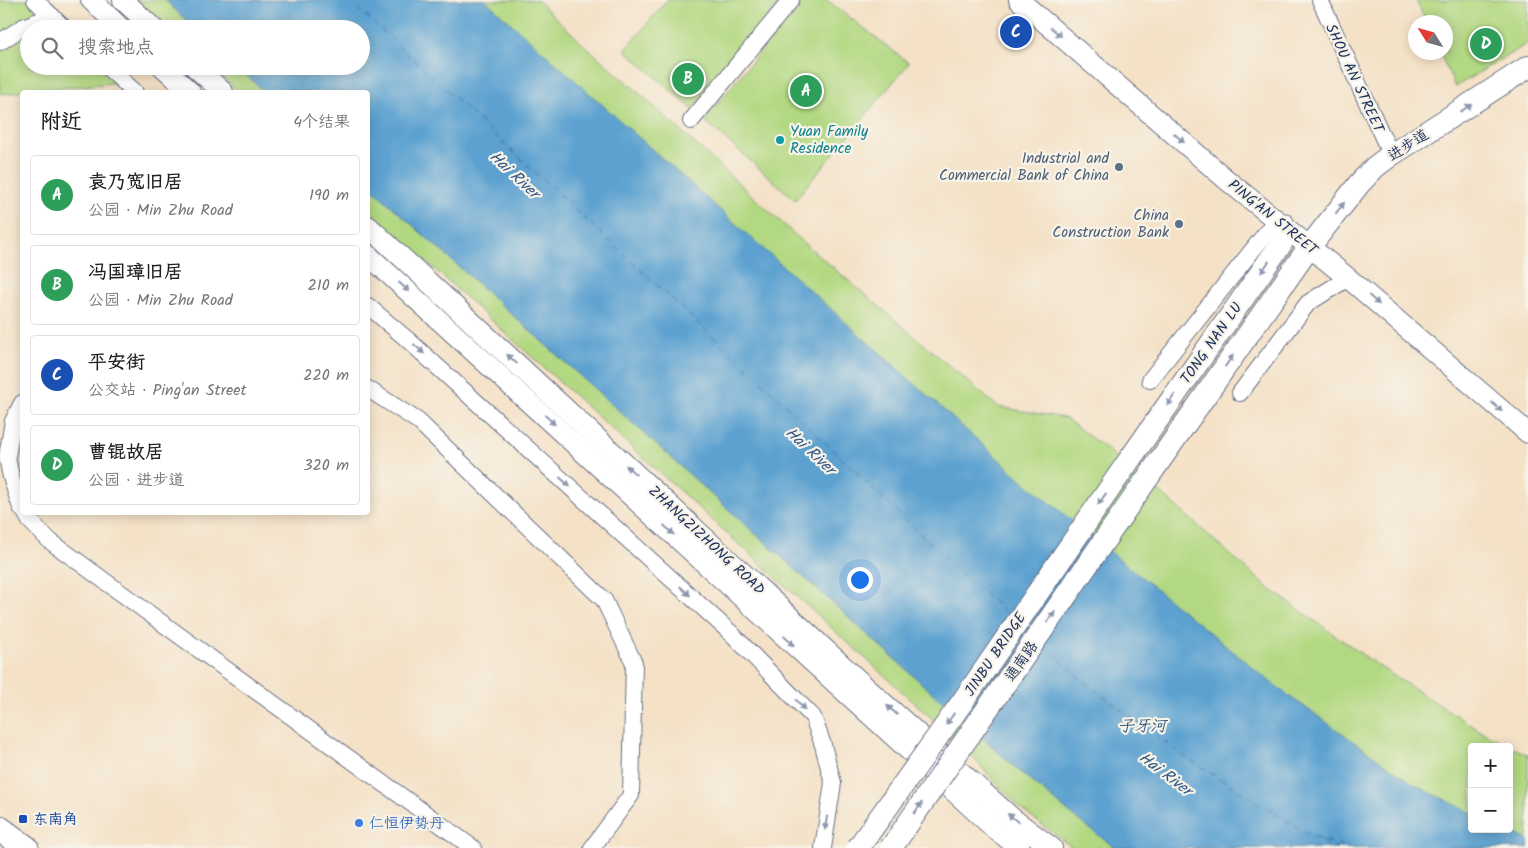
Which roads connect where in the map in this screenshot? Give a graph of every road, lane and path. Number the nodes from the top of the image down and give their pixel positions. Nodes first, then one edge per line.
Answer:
1 (35, 0) edge
2 (91, 0) edge
3 (123, 0) edge
4 (791, 0) edge
5 (1019, 0) edge
6 (1320, 0) edge
7 (52, 16) junction
8 (41, 20) edge
9 (56, 20) edge
10 (112, 20) edge
11 (144, 20) edge
12 (20, 29) edge
13 (0, 42) edge
14 (1528, 67) edge
15 (116, 75) edge
16 (172, 75) edge
17 (204, 75) edge
18 (133, 90) edge
19 (188, 90) edge
20 (221, 90) edge
21 (691, 121) dead end
22 (1391, 155) junction
23 (1280, 222) junction
24 (370, 228) edge
25 (1310, 246) junction
26 (370, 257) edge
27 (1348, 278) junction
28 (370, 309) edge
29 (1150, 380) dead end
30 (370, 390) edge
31 (1240, 393) dead end
32 (20, 406) edge
33 (1528, 433) edge
34 (1130, 459) joint
35 (1151, 473) joint
36 (20, 506) edge
37 (27, 515) edge
38 (0, 829) edge
39 (26, 848) edge
40 (473, 848) edge
41 (592, 848) edge
42 (822, 848) edge
43 (858, 848) edge
44 (890, 848) edge
45 (1020, 848) edge
46 (1052, 848) edge

1 - 7 street
2 - 10 street
3 - 11 street
4 - 21 street
5 -> 23 street, PING'AN STREET
6 - 22 street, SHOU AN STREET
7 - 8 street
7 - 9 street
12 - 13 street
22 -> 14 main road, 进步道
15 - 18 street
16 - 19 street
17 - 20 street
25 -> 22 main road, 进步道
23 - 25 street, PING'AN STREET
23 - 29 street
23 -> 34 main road, TONG NAN LU
46 -> 24 street, ZHANGZIZHONG ROAD
25 - 27 street, PING'AN STREET
35 -> 25 main road, TONG NAN LU
26 -> 45 street, ZHANGZIZHONG ROAD
27 - 31 street
27 -> 33 street, PING'AN STREET
28 -> 42 street
30 - 41 street
32 - 36 street
34 -> 43 main road, JINBU BRIDGE, bridge
44 -> 35 main road, 通南路, bridge
37 - 40 street
38 - 39 main road

